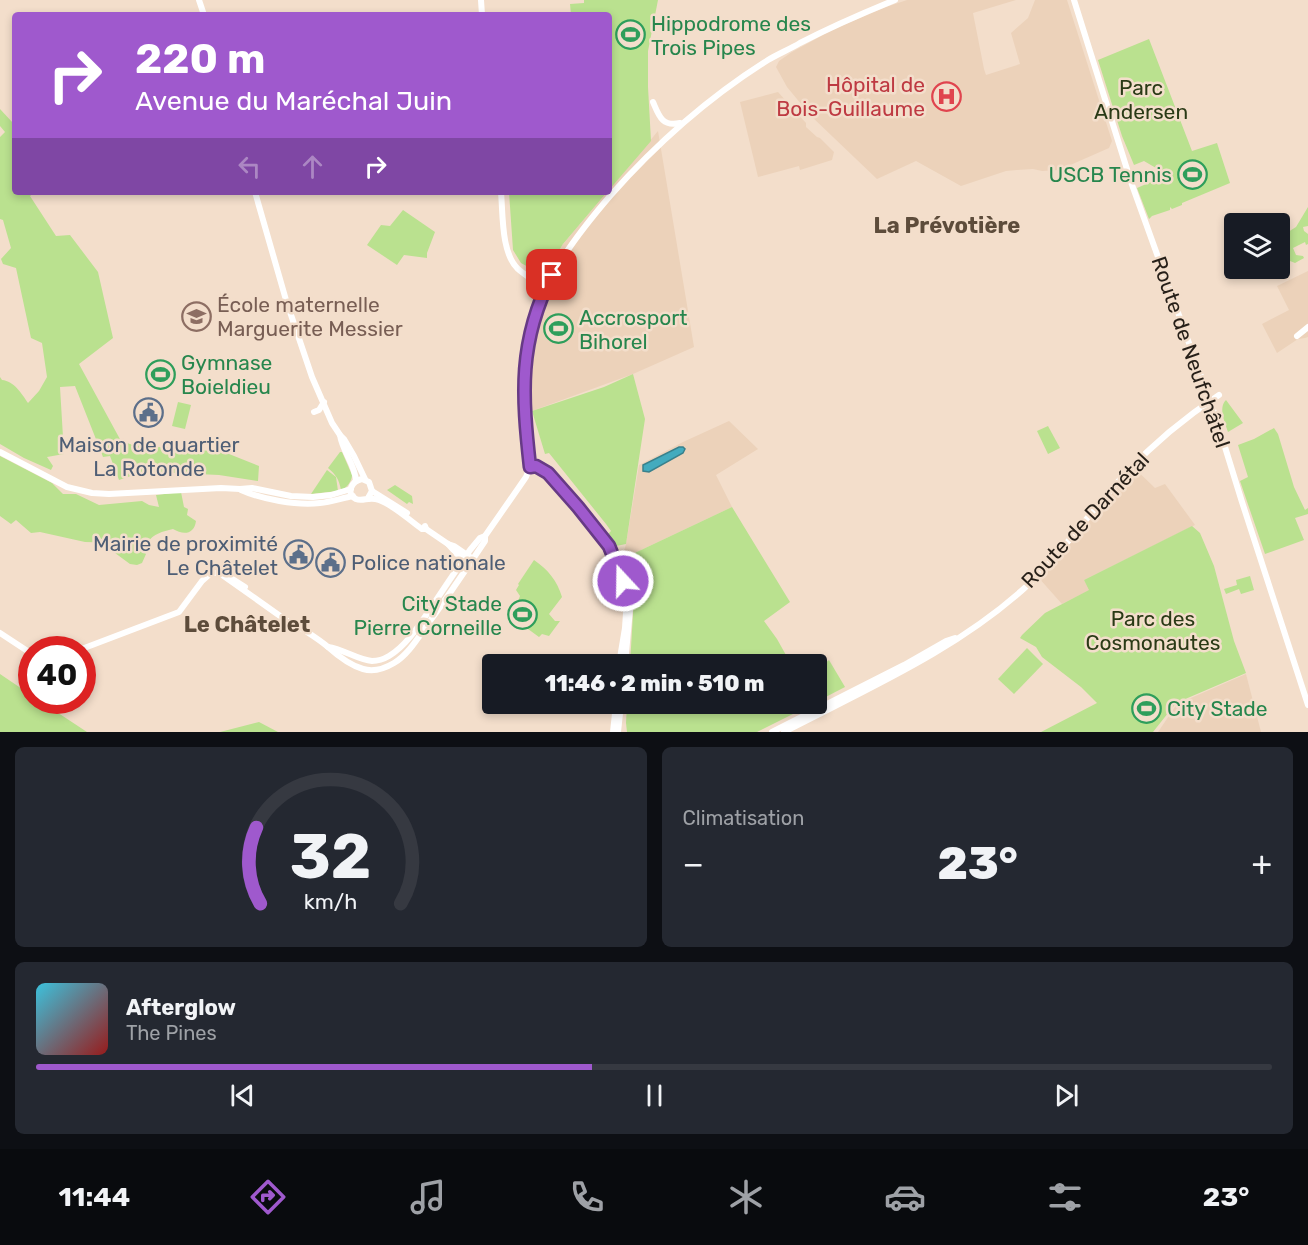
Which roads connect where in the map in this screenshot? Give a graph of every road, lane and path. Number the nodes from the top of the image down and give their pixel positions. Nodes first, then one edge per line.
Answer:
1 (895, 0) edge
2 (1074, 0) edge
3 (653, 102) dead end
4 (683, 122) junction
5 (256, 195) edge
6 (501, 195) edge
7 (545, 288) junction
8 (1308, 327) edge
9 (1297, 336) dead end
10 (1219, 395) dead end
11 (1210, 401) junction
12 (324, 402) junction
13 (314, 412) dead end
14 (340, 435) junction
15 (0, 452) edge
16 (530, 467) junction
17 (365, 479) junction
18 (356, 481) junction
19 (372, 491) junction
20 (352, 493) junction
21 (368, 498) junction
22 (426, 529) junction
23 (468, 559) junction
24 (627, 598) junction
25 (0, 633) edge
26 (959, 637) junction
27 (96, 644) edge
28 (18, 645) edge
29 (620, 654) edge
30 (626, 654) edge
31 (1308, 705) edge
32 (615, 714) edge
33 (620, 714) edge
34 (613, 732) edge
35 (618, 732) edge
36 (772, 732) edge
37 (784, 732) edge

1 - 4 street
2 - 11 street, Route de Neufchâtel
3 - 4 street
4 - 7 street
5 - 12 street
6 - 7 street
7 - 16 street
8 - 9 street
10 - 11 street, Route de Darnétal
11 - 26 street, Route de Darnétal
11 - 31 street, Route de Neufchâtel
12 - 13 street
12 - 14 street
14 - 17 street
14 - 18 street
15 - 20 street
16 - 23 street
16 - 24 street
17 - 18 street
17 - 19 street
18 - 20 street
19 - 21 street
19 - 22 street
20 - 21 street
21 - 22 street
22 - 23 street
23 - 27 street
24 - 29 street
24 - 30 street
25 - 28 street
26 - 36 street, Route de Darnétal
26 - 37 street, Route de Darnétal
32 - 34 street
33 - 35 street

